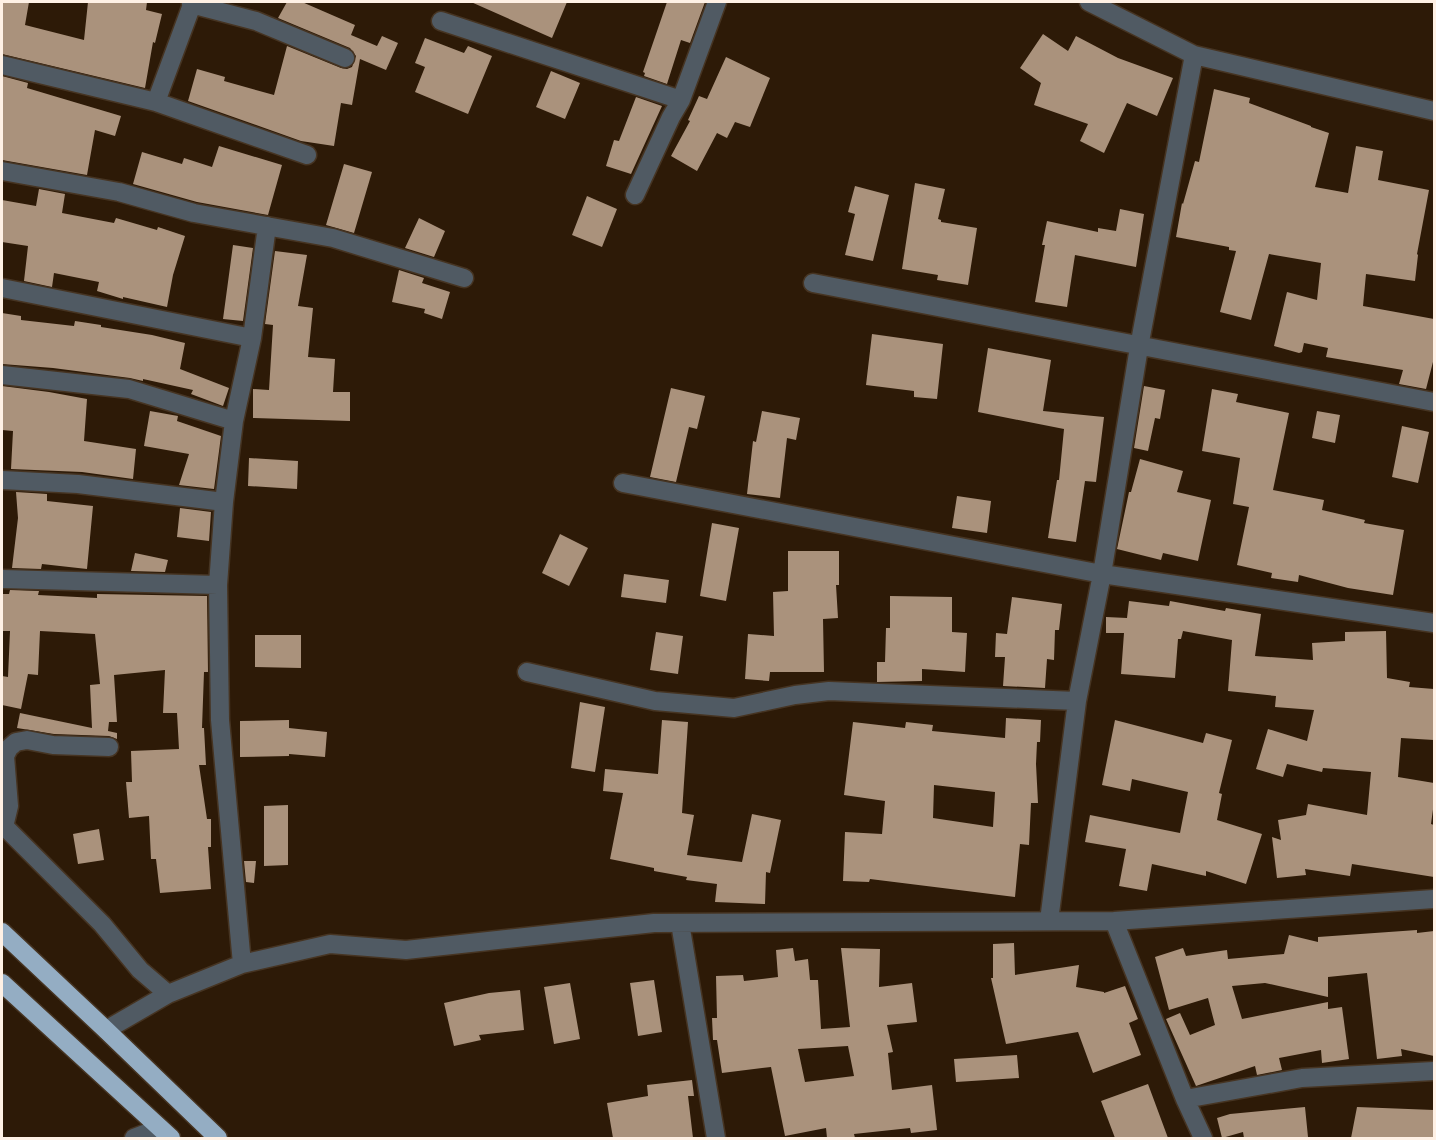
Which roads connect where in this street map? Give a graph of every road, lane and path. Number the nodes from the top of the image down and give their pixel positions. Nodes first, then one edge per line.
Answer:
1 (717, 2) edge
2 (1089, 2) edge
3 (192, 3) edge
4 (441, 21) dead end
5 (1194, 55) junction
6 (345, 58) dead end
7 (2, 65) edge
8 (681, 100) junction
9 (156, 102) junction
10 (1434, 111) edge
11 (308, 155) dead end
12 (2, 171) edge
13 (635, 195) dead end
14 (267, 226) junction
15 (464, 278) dead end
16 (813, 283) dead end
17 (2, 288) edge
18 (252, 338) junction
19 (1139, 346) junction
20 (2, 375) edge
21 (1434, 402) edge
22 (234, 421) junction
23 (2, 480) edge
24 (622, 483) dead end
25 (224, 502) junction
26 (1102, 574) junction
27 (2, 579) edge
28 (218, 585) junction
29 (1434, 623) edge
30 (527, 672) dead end
31 (1077, 701) junction
32 (109, 747) dead end
33 (3, 826) edge
34 (1434, 899) edge
35 (1049, 921) junction
36 (1114, 921) junction
37 (680, 923) junction
38 (2, 932) edge
39 (242, 964) junction
40 (2, 983) edge
41 (168, 994) junction
42 (106, 1030) junction
43 (1434, 1071) edge
44 (1185, 1100) junction
45 (166, 1133) edge
46 (134, 1138) edge
47 (218, 1138) edge
48 (716, 1138) edge
49 (1203, 1138) edge

1 - 8 street
2 - 5 street
3 - 6 street
3 - 9 street
4 - 8 street
5 - 10 street
5 - 19 street
7 - 9 street
8 - 13 street
9 - 11 street
12 - 14 street
14 - 15 street
14 - 18 street
16 - 19 street
17 - 18 street
18 - 22 street
19 - 21 street
19 - 26 street
20 - 22 street
22 - 25 street
23 - 25 street
24 - 26 street
25 - 28 street
26 - 29 street
26 - 31 street
27 - 28 street
28 - 39 street
30 - 31 street
31 - 35 street
32 - 33 street
33 - 41 street
34 - 36 street
35 - 36 street
35 - 37 street
36 - 44 street
37 - 39 street
37 - 48 street
38 - 42 highway
39 - 41 street
40 - 45 highway
41 - 42 street
42 - 47 highway
43 - 44 street
44 - 49 street
45 - 46 street

